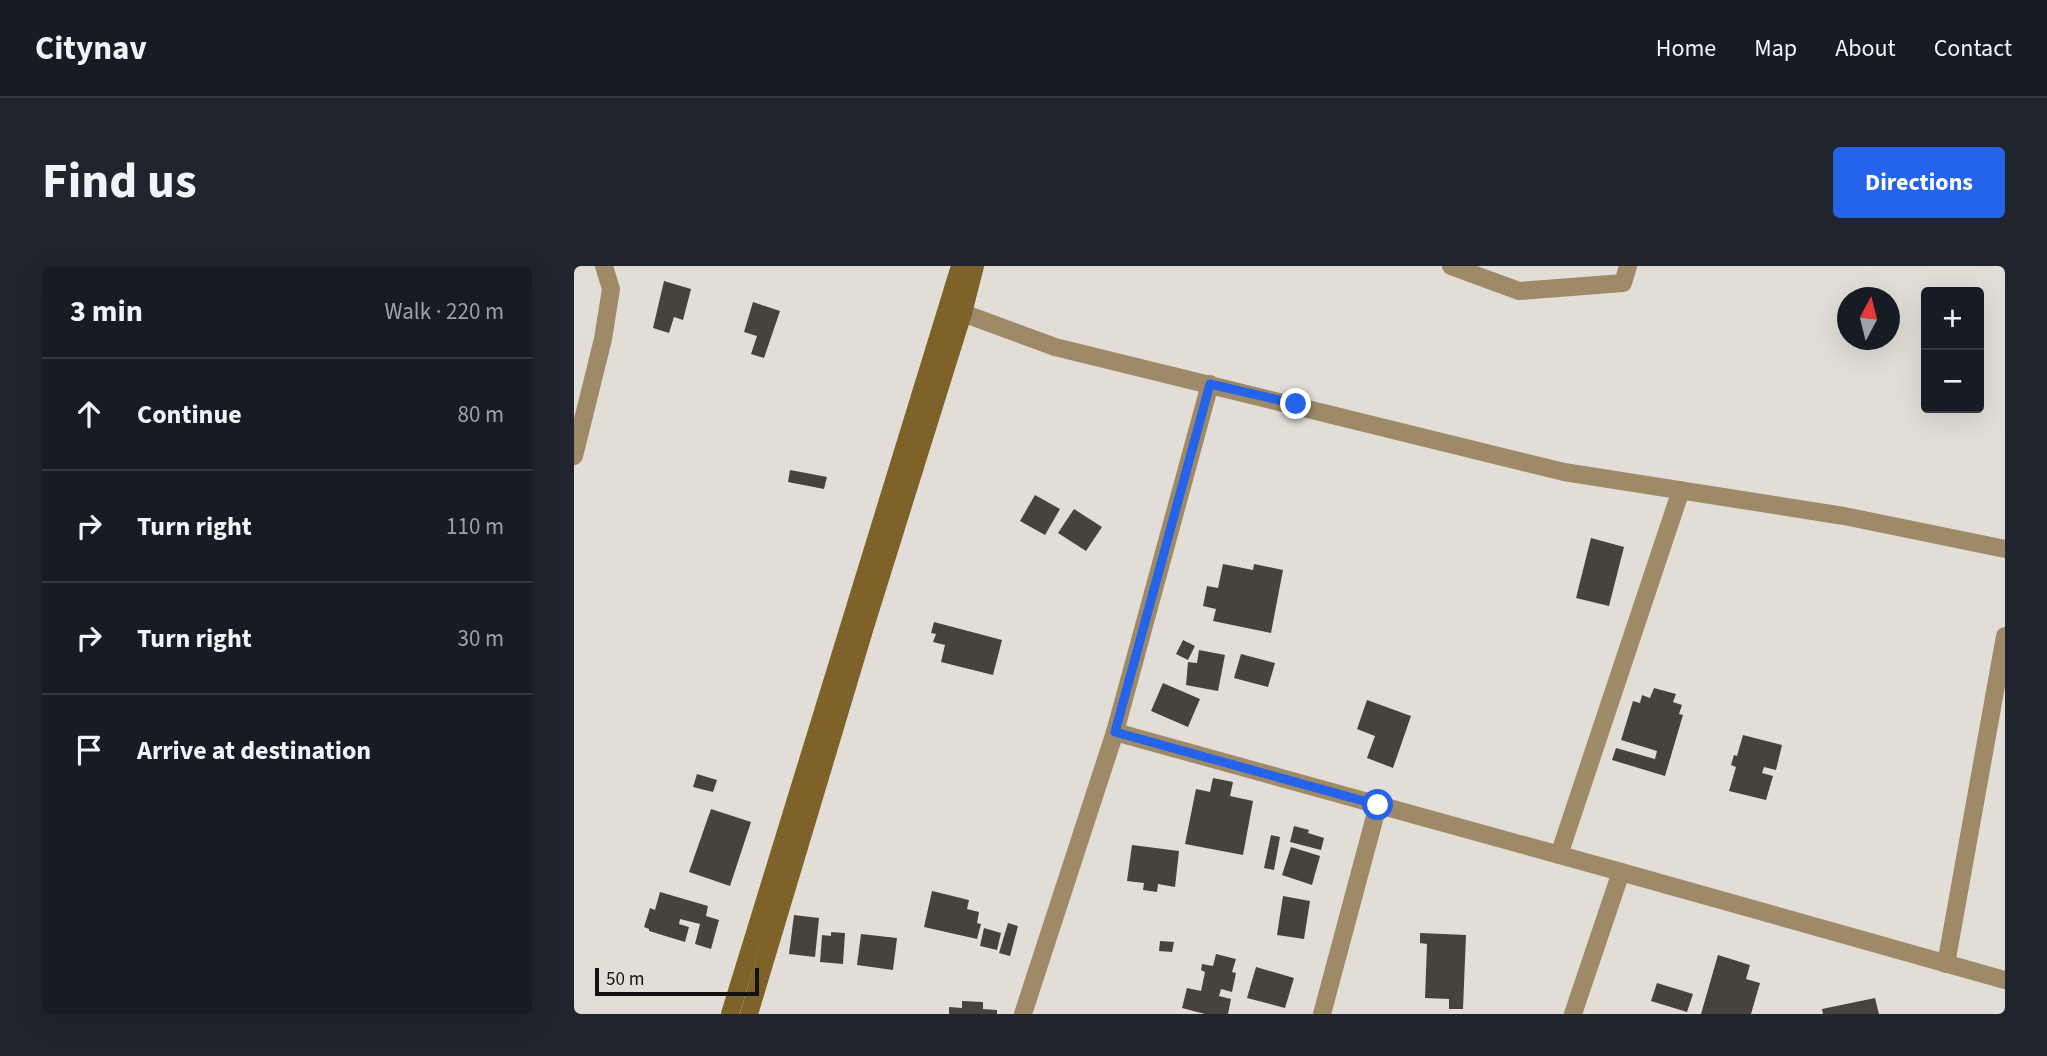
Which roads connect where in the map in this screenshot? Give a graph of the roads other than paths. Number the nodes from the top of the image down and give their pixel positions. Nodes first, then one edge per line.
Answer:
1 (604, 266) edge
2 (961, 266) edge
3 (975, 266) edge
4 (1451, 266) edge
5 (1628, 266) edge
6 (956, 311) junction
7 (1210, 384) junction
8 (574, 456) edge
9 (1681, 490) junction
10 (2005, 549) edge
11 (2005, 636) edge
12 (1115, 732) junction
13 (1378, 805) junction
14 (1559, 855) junction
15 (1621, 872) junction
16 (1946, 964) junction
17 (2005, 980) edge
18 (730, 1014) edge
19 (749, 1014) edge
20 (1023, 1014) edge
21 (1322, 1014) edge
22 (1573, 1014) edge

1 - 8 street
2 - 6 main road
3 - 6 main road
4 - 5 street
6 - 7 street
6 - 18 main road
6 - 19 main road
7 - 9 street
7 - 12 street
9 - 10 street
9 - 14 street
11 - 16 street
12 - 13 street
12 - 20 street
13 - 14 street
13 - 21 street
14 - 15 street
15 - 16 street
15 - 22 street
16 - 17 street

